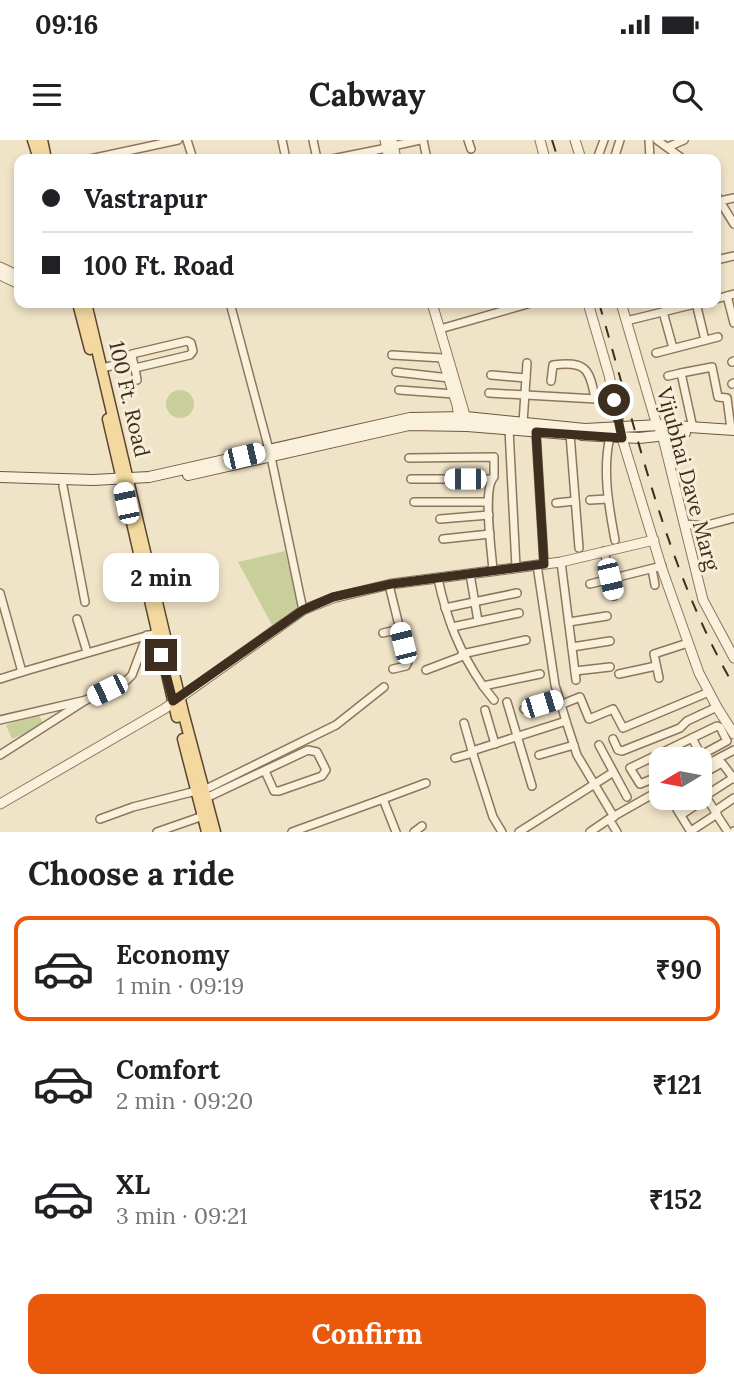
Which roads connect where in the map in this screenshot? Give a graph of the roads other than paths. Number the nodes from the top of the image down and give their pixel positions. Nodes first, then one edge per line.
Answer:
1 (178, 140) edge
2 (422, 140) edge
3 (468, 140) edge
4 (657, 140) edge
5 (684, 140) edge
6 (389, 143) edge
7 (668, 147) junction
8 (471, 149) dead end
9 (130, 150) junction
10 (112, 154) edge
11 (131, 154) edge
12 (350, 154) edge
13 (677, 154) edge
14 (721, 203) edge
15 (734, 223) edge
16 (731, 295) edge
17 (80, 308) edge
18 (81, 308) edge
19 (231, 308) edge
20 (428, 308) edge
21 (434, 308) edge
22 (514, 308) edge
23 (589, 308) edge
24 (622, 308) edge
25 (679, 308) edge
26 (699, 308) edge
27 (663, 312) junction
28 (626, 321) junction
29 (734, 323) edge
30 (440, 329) junction
31 (718, 337) dead end
32 (705, 340) junction
33 (160, 348) junction
34 (673, 348) junction
35 (656, 353) dead end
36 (392, 355) dead end
37 (132, 357) junction
38 (443, 358) junction
39 (163, 361) junction
40 (527, 363) dead end
41 (103, 368) junction
42 (396, 372) dead end
43 (681, 373) junction
44 (491, 375) dead end
45 (668, 376) dead end
46 (449, 378) junction
47 (526, 378) junction
48 (137, 380) dead end
49 (551, 381) dead end
50 (400, 390) dead end
51 (488, 393) dead end
52 (454, 394) junction
53 (525, 395) junction
54 (595, 399) junction
55 (614, 400) junction
56 (463, 421) junction
57 (523, 423) junction
58 (693, 428) junction
59 (509, 429) junction
60 (660, 430) junction
61 (733, 431) edge
62 (536, 432) junction
63 (621, 433) junction
64 (570, 434) junction
65 (610, 437) junction
66 (270, 454) junction
67 (409, 458) dead end
68 (411, 479) dead end
69 (0, 480) edge
70 (491, 480) junction
71 (125, 482) junction
72 (63, 486) junction
73 (608, 499) junction
74 (590, 500) dead end
75 (575, 501) junction
76 (414, 502) dead end
77 (488, 502) junction
78 (556, 503) dead end
79 (489, 515) junction
80 (734, 518) edge
81 (440, 519) dead end
82 (684, 524) junction
83 (490, 534) junction
84 (443, 539) dead end
85 (615, 540) dead end
86 (654, 540) junction
87 (579, 548) dead end
88 (604, 551) junction
89 (561, 562) junction
90 (541, 564) junction
91 (516, 567) junction
92 (657, 567) junction
93 (494, 571) junction
94 (470, 574) junction
95 (438, 579) junction
96 (610, 579) junction
97 (590, 584) dead end
98 (389, 585) junction
99 (655, 586) dead end
100 (0, 593) edge
101 (517, 593) dead end
102 (614, 596) dead end
103 (85, 602) dead end
104 (474, 602) junction
105 (445, 608) junction
106 (303, 610) junction
107 (519, 612) dead end
108 (607, 616) dead end
109 (78, 619) dead end
110 (478, 621) junction
111 (569, 622) junction
112 (452, 626) junction
113 (400, 629) junction
114 (383, 633) dead end
115 (151, 634) junction
116 (526, 640) dead end
117 (610, 641) dead end
118 (688, 643) junction
119 (572, 647) junction
120 (87, 653) junction
121 (462, 655) junction
122 (734, 658) edge
123 (656, 666) junction
124 (610, 667) dead end
125 (393, 669) dead end
126 (426, 670) dead end
127 (22, 673) junction
128 (540, 674) dead end
129 (619, 674) dead end
130 (659, 678) dead end
131 (0, 679) edge
132 (483, 686) junction
133 (384, 687) dead end
134 (709, 692) junction
135 (176, 699) junction
136 (86, 700) junction
137 (494, 700) dead end
138 (562, 701) junction
139 (507, 702) dead end
140 (716, 707) junction
141 (524, 709) dead end
142 (485, 710) dead end
143 (0, 720) edge
144 (566, 721) junction
145 (464, 723) dead end
146 (734, 734) edge
147 (517, 737) junction
148 (692, 737) junction
149 (613, 739) dead end
150 (495, 744) junction
151 (574, 745) junction
152 (598, 745) dead end
153 (677, 747) edge
154 (697, 747) edge
155 (712, 750) edge
156 (734, 750) edge
157 (473, 752) junction
158 (0, 755) edge
159 (539, 755) dead end
160 (455, 758) dead end
161 (649, 761) edge
162 (712, 762) edge
163 (712, 768) edge
164 (265, 771) junction
165 (612, 773) junction
166 (734, 779) edge
167 (649, 781) edge
168 (426, 783) dead end
169 (594, 785) junction
170 (532, 786) dead end
171 (202, 793) junction
172 (712, 793) edge
173 (626, 797) dead end
174 (649, 797) edge
175 (734, 798) edge
176 (383, 799) junction
177 (0, 804) edge
178 (712, 807) edge
179 (675, 810) edge
180 (677, 810) edge
181 (688, 810) edge
182 (716, 813) junction
183 (681, 815) junction
184 (203, 816) junction
185 (611, 818) junction
186 (100, 819) dead end
187 (422, 826) dead end
188 (157, 831) edge
189 (207, 831) edge
190 (215, 831) edge
191 (292, 831) edge
192 (396, 831) edge
193 (414, 831) edge
194 (502, 831) edge
195 (519, 831) edge
196 (590, 831) edge
197 (617, 831) edge
198 (689, 831) edge
199 (727, 831) edge

1 - 9 street
2 - 6 street
3 - 8 street
4 - 7 street
5 - 7 street
6 - 12 street
7 - 13 street
9 - 10 street
9 - 11 street
14 - 15 street
16 - 29 street
17 - 71 main road, 100 Ft. Road
18 - 41 main road, 100 Ft. Road
19 - 66 street
20 - 38 street
21 - 30 street
22 - 30 street
23 - 55 street
24 - 28 street, Vijubhai Dave Marg
25 - 27 street
26 - 32 street
27 - 28 street
27 - 34 street
28 - 60 street, Vijubhai Dave Marg
30 - 56 street
31 - 32 street
32 - 34 street
33 - 37 street
33 - 39 street
33 - 39 street
34 - 35 street
36 - 38 street
37 - 39 street
37 - 41 street
37 - 48 street
38 - 46 street
40 - 47 street
41 - 71 main road, 100 Ft. Road
42 - 46 street
43 - 45 street
43 - 58 street
43 - 61 street
44 - 47 street
46 - 52 street
47 - 53 street
49 - 54 street
50 - 52 street
51 - 53 street
52 - 56 street
53 - 54 street
53 - 57 street
54 - 55 street
55 - 63 street
56 - 57 main road
56 - 59 main road
56 - 66 main road
57 - 63 main road
58 - 60 main road
58 - 61 main road
59 - 62 main road
59 - 91 street
60 - 61 main road
60 - 63 main road
60 - 82 street, Vijubhai Dave Marg
62 - 64 main road
62 - 90 street
63 - 65 main road
63 - 86 street
64 - 65 main road
64 - 75 street
65 - 73 street
66 - 71 main road
66 - 106 street
67 - 70 street
68 - 70 street
69 - 71 main road
69 - 72 main road
70 - 77 street
71 - 72 main road
71 - 115 main road, 100 Ft. Road
71 - 135 main road, 100 Ft. Road
72 - 103 street
73 - 74 street
73 - 85 street
75 - 78 street
75 - 87 street
76 - 77 street
77 - 79 street
79 - 81 street
79 - 83 street
80 - 82 street
82 - 122 street, Vijubhai Dave Marg
83 - 84 street
83 - 93 street
86 - 88 street
86 - 92 street
88 - 89 street
88 - 96 street
89 - 90 street
89 - 111 street
90 - 91 street
90 - 138 street
91 - 93 street
92 - 96 street
92 - 99 street
92 - 118 street
93 - 94 street
94 - 95 street
94 - 104 street
95 - 98 street
95 - 105 street
96 - 97 street
96 - 102 street
98 - 106 street
98 - 113 street
100 - 127 street
101 - 104 street
104 - 105 street
104 - 110 street
105 - 112 street
106 - 135 street
107 - 110 street
108 - 111 street
109 - 120 street
110 - 112 street
111 - 119 street
112 - 121 street
113 - 114 street
113 - 125 street
115 - 120 street
115 - 135 main road, 100 Ft. Road
115 - 136 street
116 - 121 street
117 - 119 street
118 - 123 street
118 - 134 street
119 - 124 street
120 - 127 street
121 - 126 street
121 - 132 street
123 - 129 street
123 - 130 street
127 - 131 street
128 - 132 street
132 - 137 street
133 - 171 street
134 - 138 street
134 - 140 street
135 - 171 main road, 100 Ft. Road
135 - 177 street
136 - 143 street
136 - 158 street
138 - 141 street
138 - 144 street
139 - 147 street
140 - 146 street
140 - 149 street
142 - 150 street
144 - 147 street
144 - 151 street
145 - 157 street
147 - 150 street
147 - 170 street
148 - 153 street
148 - 154 street
148 - 155 street
150 - 157 street
151 - 159 street
151 - 169 street
152 - 165 street
156 - 162 street
157 - 160 street
157 - 194 street
161 - 167 street
163 - 166 street
164 - 164 street
164 - 171 street
165 - 169 street
165 - 173 street
166 - 172 street
168 - 176 street
169 - 185 street
169 - 195 street
171 - 184 main road, 100 Ft. Road
171 - 186 street
171 - 190 main road, 100 Ft. Road
174 - 185 street
175 - 182 street
176 - 191 street
176 - 192 street
178 - 182 street
179 - 198 street
180 - 183 street
181 - 183 street
182 - 198 street
182 - 199 street
183 - 198 street
184 - 188 street
184 - 189 main road, 100 Ft. Road
185 - 196 street
185 - 197 street
187 - 193 street

